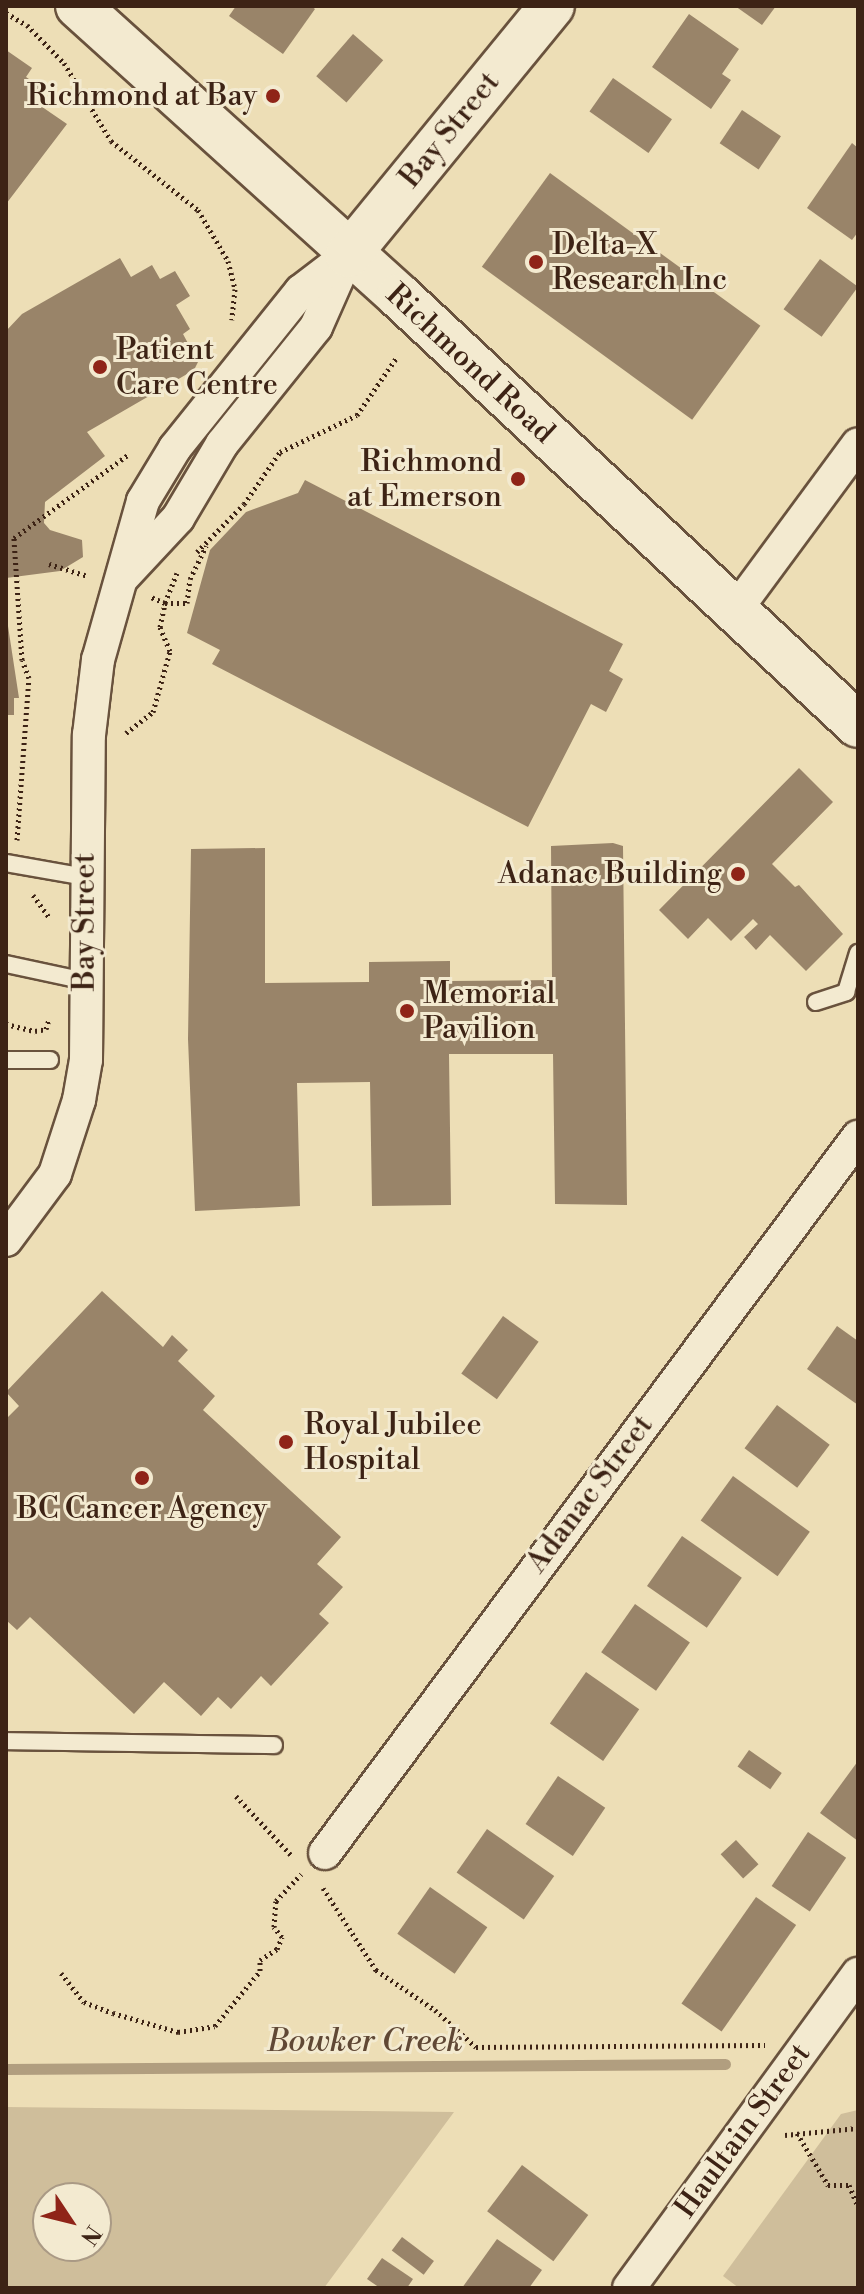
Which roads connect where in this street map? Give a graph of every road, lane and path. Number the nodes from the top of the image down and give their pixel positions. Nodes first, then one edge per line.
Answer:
1 (78, 6) edge
2 (552, 6) edge
3 (6, 13) edge
4 (348, 255) junction
5 (231, 327) dead end
6 (397, 357) dead end
7 (858, 444) edge
8 (136, 449) dead end
9 (206, 546) junction
10 (189, 557) dead end
11 (183, 563) dead end
12 (735, 611) junction
13 (858, 725) edge
14 (13, 864) edge
15 (85, 877) junction
16 (858, 953) edge
17 (6, 964) edge
18 (50, 974) junction
19 (85, 981) junction
20 (852, 998) edge
21 (816, 1002) dead end
22 (49, 1018) dead end
23 (6, 1060) edge
24 (50, 1060) dead end
25 (858, 1137) edge
26 (6, 1240) edge
27 (6, 1741) edge
28 (274, 1745) dead end
29 (236, 1796) dead end
30 (311, 1865) junction
31 (61, 1973) dead end
32 (858, 1974) edge
33 (801, 2052) junction
34 (858, 2128) edge
35 (797, 2133) junction
36 (736, 2140) junction
37 (858, 2206) edge
38 (629, 2288) edge

1 - 4 main road, Richmond Road
2 - 4 main road, Bay Street
3 - 5 path
4 - 12 main road, Richmond Road
4 - 15 street, Bay Street
6 - 9 path
7 - 12 street
8 - 14 path
9 - 10 path
9 - 11 path
12 - 13 main road, Richmond Road
14 - 15 lane
14 - 18 path
15 - 19 street, Bay Street
16 - 20 lane
17 - 18 lane
18 - 19 lane
18 - 22 path
19 - 26 street, Bay Street
20 - 21 lane
23 - 24 lane
25 - 30 street, Adanac Street
27 - 28 lane
29 - 30 path
30 - 31 path
30 - 33 path
32 - 33 street, Haultain Street
33 - 36 street, Haultain Street
34 - 35 path
35 - 36 path
35 - 37 path
36 - 38 street, Haultain Street

